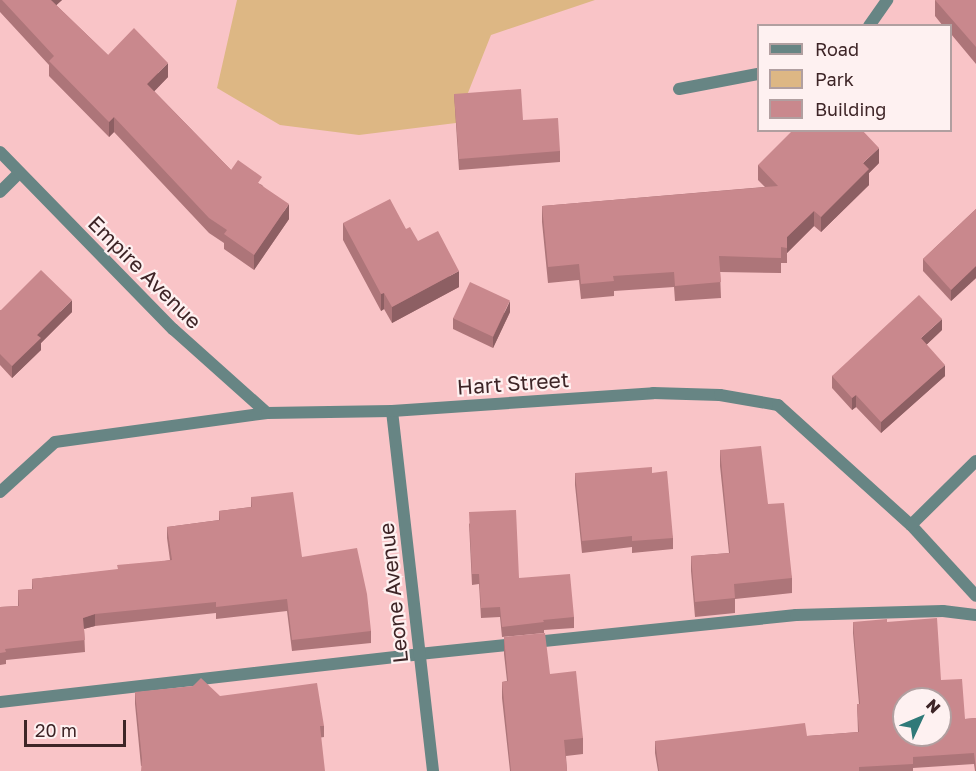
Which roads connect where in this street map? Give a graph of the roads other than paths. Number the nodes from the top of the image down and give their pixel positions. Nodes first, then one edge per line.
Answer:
1 (887, 0) edge
2 (870, 24) edge
3 (757, 74) edge
4 (679, 89) dead end
5 (0, 152) edge
6 (20, 173) junction
7 (0, 192) edge
8 (392, 411) junction
9 (267, 413) junction
10 (976, 461) edge
11 (0, 492) edge
12 (910, 525) junction
13 (976, 596) edge
14 (976, 615) edge
15 (419, 654) junction
16 (0, 702) edge
17 (433, 771) edge

1 - 2 street
3 - 4 street
5 - 6 street, Empire Avenue
6 - 7 street
6 - 9 street, Empire Avenue
8 - 9 street, Hart Street
8 - 12 street, Hart Street
8 - 15 street, Leone Avenue
9 - 11 street, Hart Street
10 - 12 street
12 - 13 street, Hart Street
14 - 15 street
15 - 16 street
15 - 17 street, Leone Avenue

